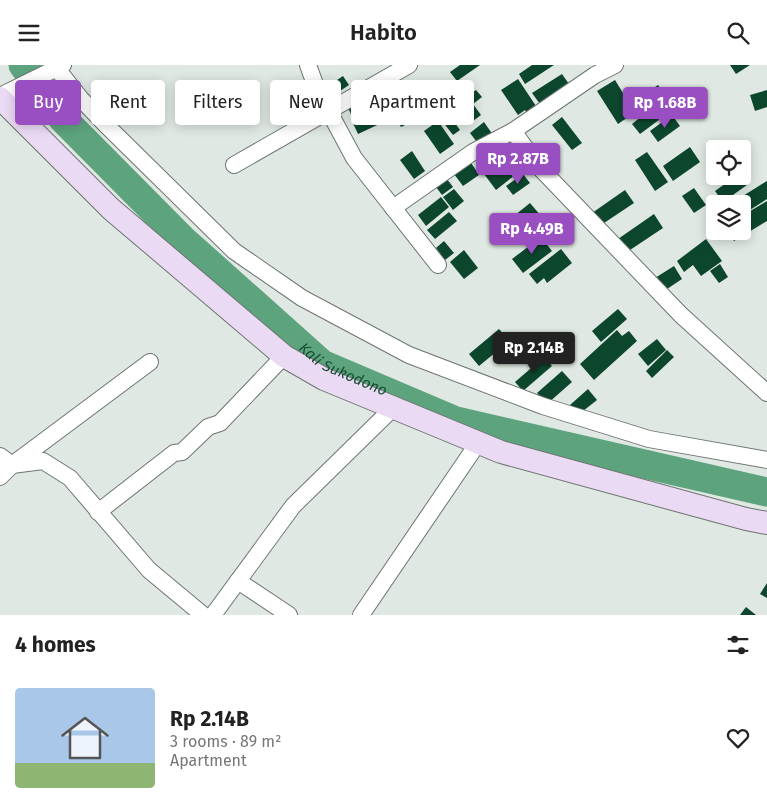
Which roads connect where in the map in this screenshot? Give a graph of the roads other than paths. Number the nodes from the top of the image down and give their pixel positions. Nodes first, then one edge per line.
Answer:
1 (308, 65) edge
2 (409, 65) edge
3 (615, 65) edge
4 (56, 67) edge
5 (591, 70) edge
6 (313, 80) edge
7 (4, 94) edge
8 (341, 105) edge
9 (306, 125) edge
10 (336, 125) edge
11 (513, 131) junction
12 (234, 165) dead end
13 (393, 207) junction
14 (438, 265) dead end
15 (284, 357) junction
16 (150, 362) dead end
17 (767, 393) edge
18 (394, 408) junction
19 (478, 443) junction
20 (6, 460) edge
21 (767, 461) edge
22 (0, 477) edge
23 (98, 512) junction
24 (767, 523) edge
25 (238, 581) junction
26 (203, 615) edge
27 (213, 615) edge
28 (289, 615) edge
29 (361, 615) edge

1 - 6 street
2 - 8 street
3 - 5 street
4 - 7 street
4 - 21 street
5 - 11 street
7 - 15 street
9 - 12 street
10 - 13 street
11 - 13 street
11 - 17 street
13 - 14 street
15 - 18 street
15 - 23 street
16 - 20 street
18 - 19 street
18 - 25 street
19 - 24 street
19 - 29 street
20 - 22 street
20 - 23 street
23 - 26 street
25 - 27 street
25 - 28 street

